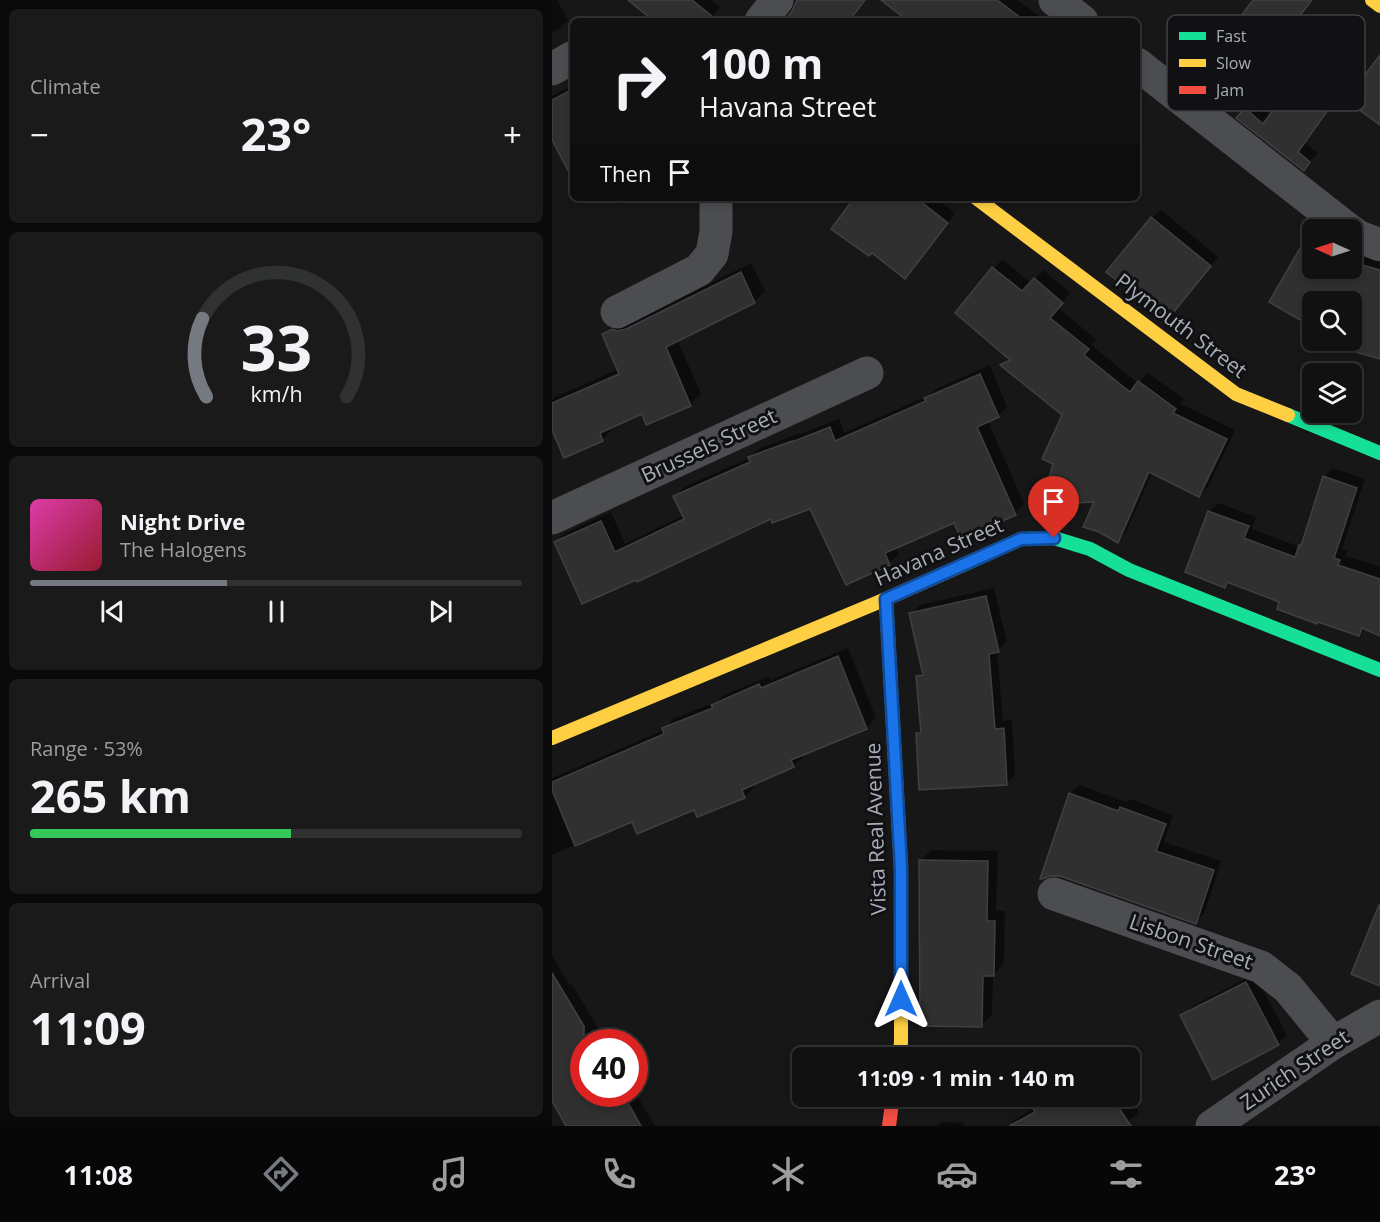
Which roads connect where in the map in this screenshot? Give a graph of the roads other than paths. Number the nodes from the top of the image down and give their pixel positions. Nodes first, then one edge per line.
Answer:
1 (777, 0) edge
2 (1055, 0) edge
3 (1372, 0) edge
4 (1380, 6) edge
5 (763, 18) edge
6 (1078, 18) edge
7 (570, 59) edge
8 (1140, 66) edge
9 (552, 69) edge
10 (1167, 88) edge
11 (1197, 111) edge
12 (716, 201) edge
13 (980, 201) edge
14 (1335, 219) edge
15 (1362, 238) edge
16 (1380, 245) edge
17 (617, 312) dead end
18 (867, 373) dead end
19 (1380, 453) edge
20 (552, 518) edge
21 (886, 599) junction
22 (1380, 670) edge
23 (552, 738) edge
24 (1054, 894) dead end
25 (1380, 1016) edge
26 (1333, 1043) junction
27 (900, 1047) edge
28 (892, 1107) edge
29 (889, 1126) edge
30 (1212, 1126) edge

1 - 5 street
2 - 6 street
3 - 4 street
7 - 9 street
8 - 10 street
11 - 14 street
12 - 17 street
13 - 19 street, Plymouth Street
15 - 16 street
18 - 20 street, Brussels Street
21 - 22 street, Havana Street
21 - 23 street, Havana Street
21 - 27 street, Vista Real Avenue
24 - 26 street, Lisbon Street
25 - 26 street, Zurich Street
26 - 30 street, Zurich Street
28 - 29 street

